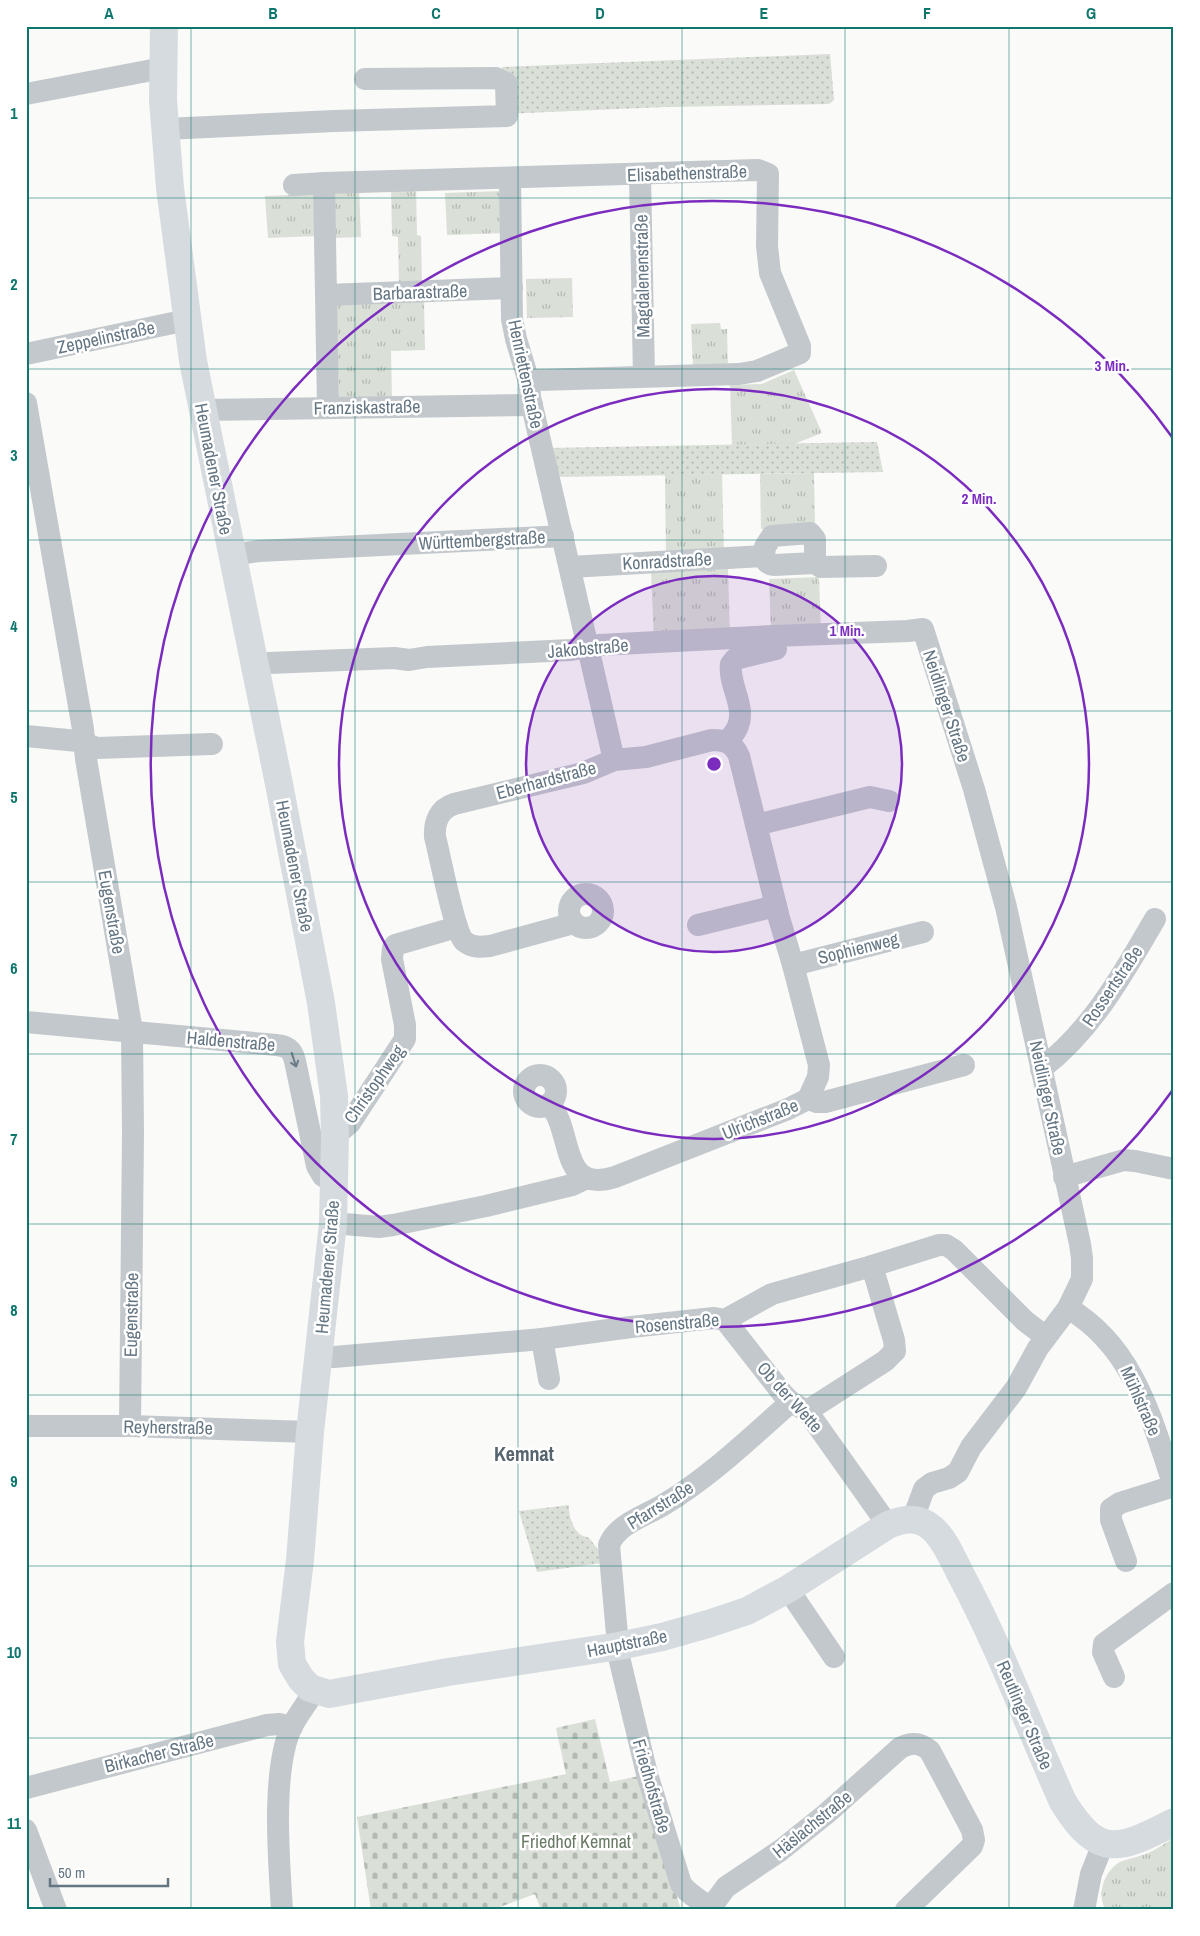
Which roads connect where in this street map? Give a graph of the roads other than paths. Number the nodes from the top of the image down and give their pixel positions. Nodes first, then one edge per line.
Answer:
1 (166, 30) edge
2 (163, 68) junction
3 (365, 79) dead end
4 (26, 94) edge
5 (165, 129) junction
6 (640, 175) junction
7 (510, 178) junction
8 (324, 183) junction
9 (294, 184) dead end
10 (512, 288) junction
11 (327, 295) junction
12 (187, 320) junction
13 (26, 354) edge
14 (644, 376) junction
15 (529, 382) junction
16 (26, 403) edge
17 (532, 405) junction
18 (328, 407) junction
19 (202, 410) junction
20 (563, 536) junction
21 (232, 555) junction
22 (764, 556) junction
23 (815, 563) junction
24 (876, 566) dead end
25 (570, 567) junction
26 (922, 629) joint
27 (589, 647) junction
28 (776, 649) dead end
29 (254, 666) junction
30 (26, 736) edge
31 (727, 742) junction
32 (85, 743) junction
33 (212, 744) dead end
34 (614, 760) junction
35 (889, 801) dead end
36 (756, 825) junction
37 (776, 906) junction
38 (1155, 919) dead end
39 (574, 923) dead end
40 (698, 925) dead end
41 (457, 927) junction
42 (923, 932) dead end
43 (793, 965) junction
44 (26, 1022) edge
45 (132, 1031) junction
46 (964, 1065) dead end
47 (1041, 1070) junction
48 (808, 1099) junction
49 (549, 1104) dead end
50 (335, 1136) junction
51 (1174, 1169) edge
52 (1064, 1177) junction
53 (587, 1178) junction
54 (334, 1182) junction
55 (333, 1223) junction
56 (872, 1266) junction
57 (1068, 1308) junction
58 (725, 1320) junction
59 (1046, 1337) junction
60 (542, 1339) junction
61 (319, 1356) junction
62 (549, 1379) dead end
63 (799, 1407) junction
64 (26, 1426) edge
65 (130, 1426) junction
66 (310, 1432) junction
67 (1174, 1486) edge
68 (900, 1522) junction
69 (1126, 1561) dead end
70 (788, 1590) junction
71 (1174, 1593) edge
72 (618, 1646) junction
73 (834, 1657) dead end
74 (1114, 1677) dead end
75 (315, 1690) junction
76 (292, 1726) junction
77 (26, 1788) edge
78 (1174, 1822) edge
79 (26, 1830) edge
80 (1103, 1844) junction
81 (711, 1909) edge
82 (56, 1910) edge
83 (282, 1910) edge
84 (906, 1910) edge
85 (1084, 1910) edge

1 - 2 main road, Heumadener Straße
2 - 4 street
2 - 5 main road, Heumadener Straße
3 - 5 street
5 - 12 main road, Heumadener Straße
6 - 7 street, Elisabethenstraße
6 - 14 street, Magdalenenstraße
6 - 14 street, Elisabethenstraße
7 - 8 street, Elisabethenstraße
7 - 10 street, Henriettenstraße
8 - 9 street, Elisabethenstraße
8 - 11 street
10 - 11 street, Barbarastraße
10 - 15 street, Henriettenstraße
11 - 18 street
12 - 13 street, Zeppelinstraße
12 - 19 main road, Heumadener Straße
14 - 15 street, Elisabethenstraße
15 - 17 street, Henriettenstraße
16 - 32 street, Eugenstraße
17 - 18 street, Franziskastraße
17 - 20 street, Henriettenstraße
18 - 19 street, Franziskastraße
19 - 21 main road, Heumadener Straße
20 - 21 street, Württembergstraße
20 - 25 street, Württembergstraße
21 - 29 main road, Heumadener Straße
22 - 23 street, Konradstraße
22 - 23 street
22 - 25 street, Konradstraße
23 - 24 street, Konradstraße
25 - 27 street, Württembergstraße
26 - 27 street, Jakobstraße
26 - 47 street, Neidlinger Straße
27 - 29 street, Jakobstraße
27 - 34 street, Württembergstraße
28 - 31 street
29 - 50 main road, Heumadener Straße
30 - 32 street
31 - 34 street, Eberhardstraße
31 - 36 street
32 - 33 street
32 - 45 street, Eugenstraße
34 - 41 street, Eberhardstraße
35 - 36 street
36 - 37 street
37 - 40 street
37 - 43 street
38 - 47 street, Rossertstraße
39 - 41 street, Eberhardstraße
41 - 50 street, Christophweg
42 - 43 street, Sophienweg
43 - 48 street
44 - 45 street, Haldenstraße
45 -> 54 street, Haldenstraße
45 - 65 street, Eugenstraße
46 - 48 street, Ulrichstraße
47 - 52 street, Neidlinger Straße
48 - 53 street, Ulrichstraße
49 - 53 street
50 - 54 main road, Heumadener Straße
51 - 52 street
52 - 57 street, Neidlinger Straße
53 - 55 street, Ulrichstraße
54 - 55 main road, Heumadener Straße
55 - 61 main road, Heumadener Straße
56 - 58 street, Rosenstraße
56 - 59 street, Rosenstraße
56 - 63 street, Pfarrstraße
57 - 59 street, Neidlinger Straße
57 - 67 street, Mühlstraße
58 - 60 street, Rosenstraße
58 - 63 street, Ob der Wette
59 - 68 street, Neidlinger Straße
60 - 61 street, Rosenstraße
60 - 62 street
61 - 66 main road, Heumadener Straße
63 - 68 street, Ob der Wette
63 - 72 street, Pfarrstraße
64 - 65 street, Reyherstraße
65 - 66 street, Reyherstraße
66 - 75 main road, Heumadener Straße
67 - 69 street, Mühlstraße
68 - 70 main road, Hauptstraße
68 - 80 main road, Reutlinger Straße
70 - 72 main road, Hauptstraße
70 - 73 street
71 - 74 street
72 - 75 main road, Hauptstraße
72 - 81 street, Friedhofstraße
75 - 76 street
76 - 77 street, Birkacher Straße
76 - 83 street
78 - 80 main road
79 - 82 street
80 - 85 street
81 - 84 street, Häslachstraße

